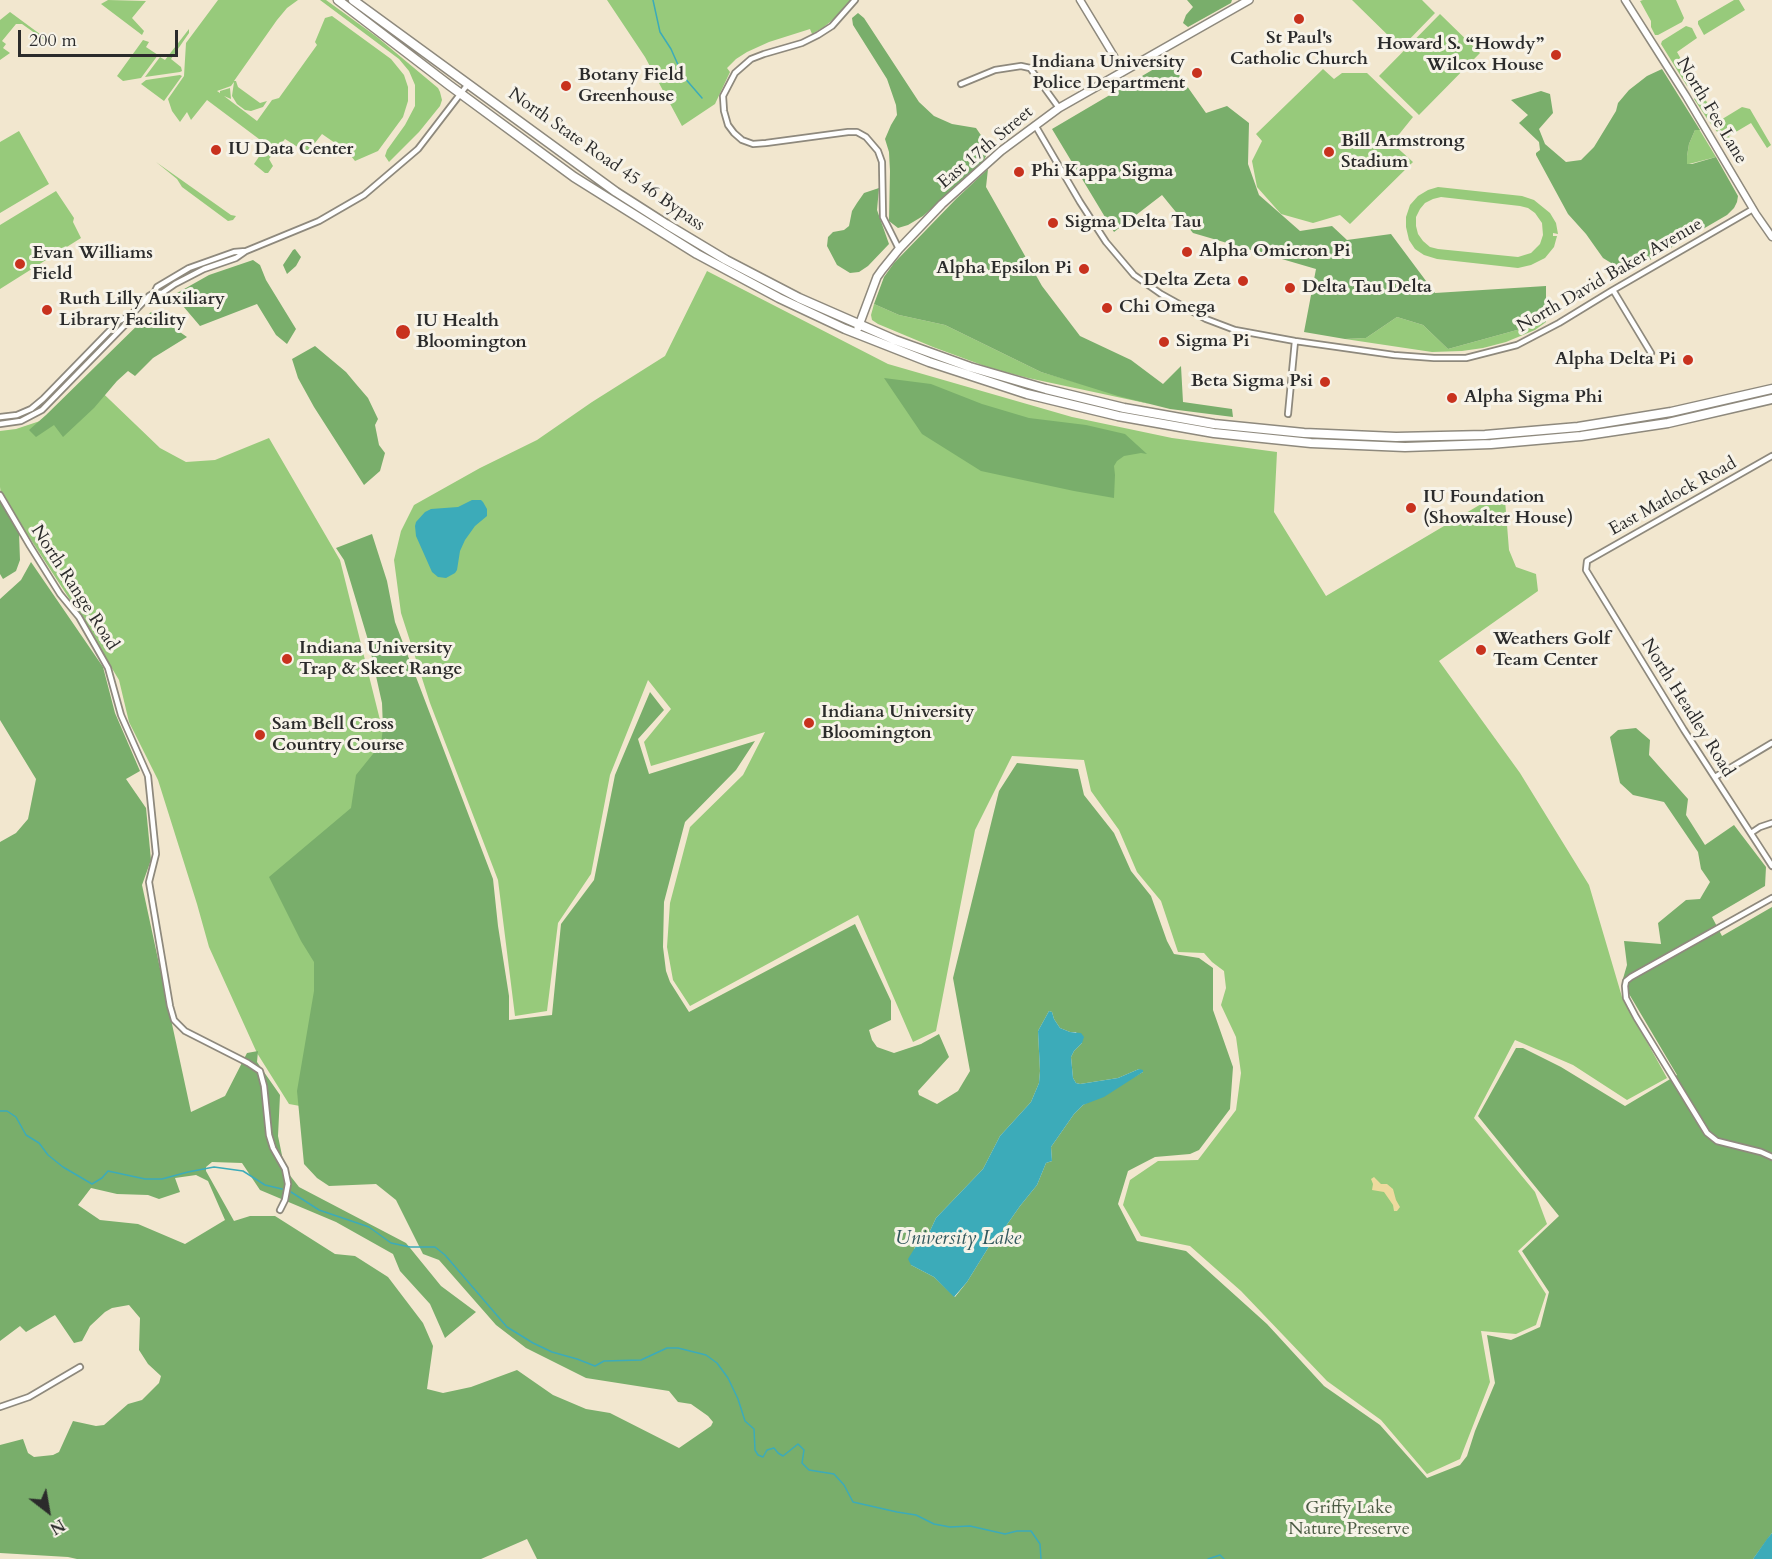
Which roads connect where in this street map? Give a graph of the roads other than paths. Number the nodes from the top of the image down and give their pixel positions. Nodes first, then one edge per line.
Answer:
1 (338, 0) edge
2 (353, 0) edge
3 (855, 0) edge
4 (1080, 0) edge
5 (1249, 0) edge
6 (1625, 0) edge
7 (1123, 71) junction
8 (468, 84) junction
9 (961, 84) dead end
10 (460, 94) junction
11 (1059, 108) junction
12 (1035, 125) junction
13 (1753, 209) junction
14 (1772, 237) edge
15 (899, 249) junction
16 (1613, 290) junction
17 (131, 315) junction
18 (858, 329) junction
19 (1294, 341) junction
20 (1651, 353) dead end
21 (1772, 389) edge
22 (1772, 399) edge
23 (1288, 414) dead end
24 (0, 417) edge
25 (0, 424) edge
26 (1285, 436) junction
27 (1772, 456) edge
28 (0, 495) edge
29 (1587, 561) joint
30 (1772, 743) edge
31 (1715, 777) junction
32 (1772, 823) edge
33 (1751, 832) junction
34 (1772, 866) edge
35 (1772, 898) edge
36 (1772, 1157) edge
37 (280, 1210) dead end
38 (80, 1367) dead end
39 (0, 1407) edge

1 - 10 highway
2 - 8 highway, North State Road 45 46 Bypass
3 - 15 street
4 - 7 street
5 - 7 main road, East 17th Street
6 - 13 street, North Fee Lane
7 - 11 main road, East 17th Street
8 - 10 street
8 - 18 highway, North State Road 45 46 Bypass
9 - 11 street
10 - 17 street
10 - 18 highway
11 - 12 main road, East 17th Street
12 - 15 main road, East 17th Street
12 - 19 street, North David Baker Avenue
13 - 14 street, North Fee Lane
13 - 16 street, North David Baker Avenue
15 - 18 main road, East 17th Street
16 - 19 street, North David Baker Avenue
16 - 20 street
17 - 24 street
17 - 25 street
18 - 26 highway, North State Road 45 46 Bypass
19 - 23 street
21 - 26 highway, North State Road 45 46 Bypass
22 - 26 highway, North State Road 45 46 Bypass
27 - 29 street, East Matlock Road
28 - 37 street, North Range Road
29 - 31 street, North Headley Road
30 - 31 street
31 - 33 street, North Headley Road
32 - 33 street
33 - 34 street, North Headley Road
35 - 36 street
38 - 39 street

